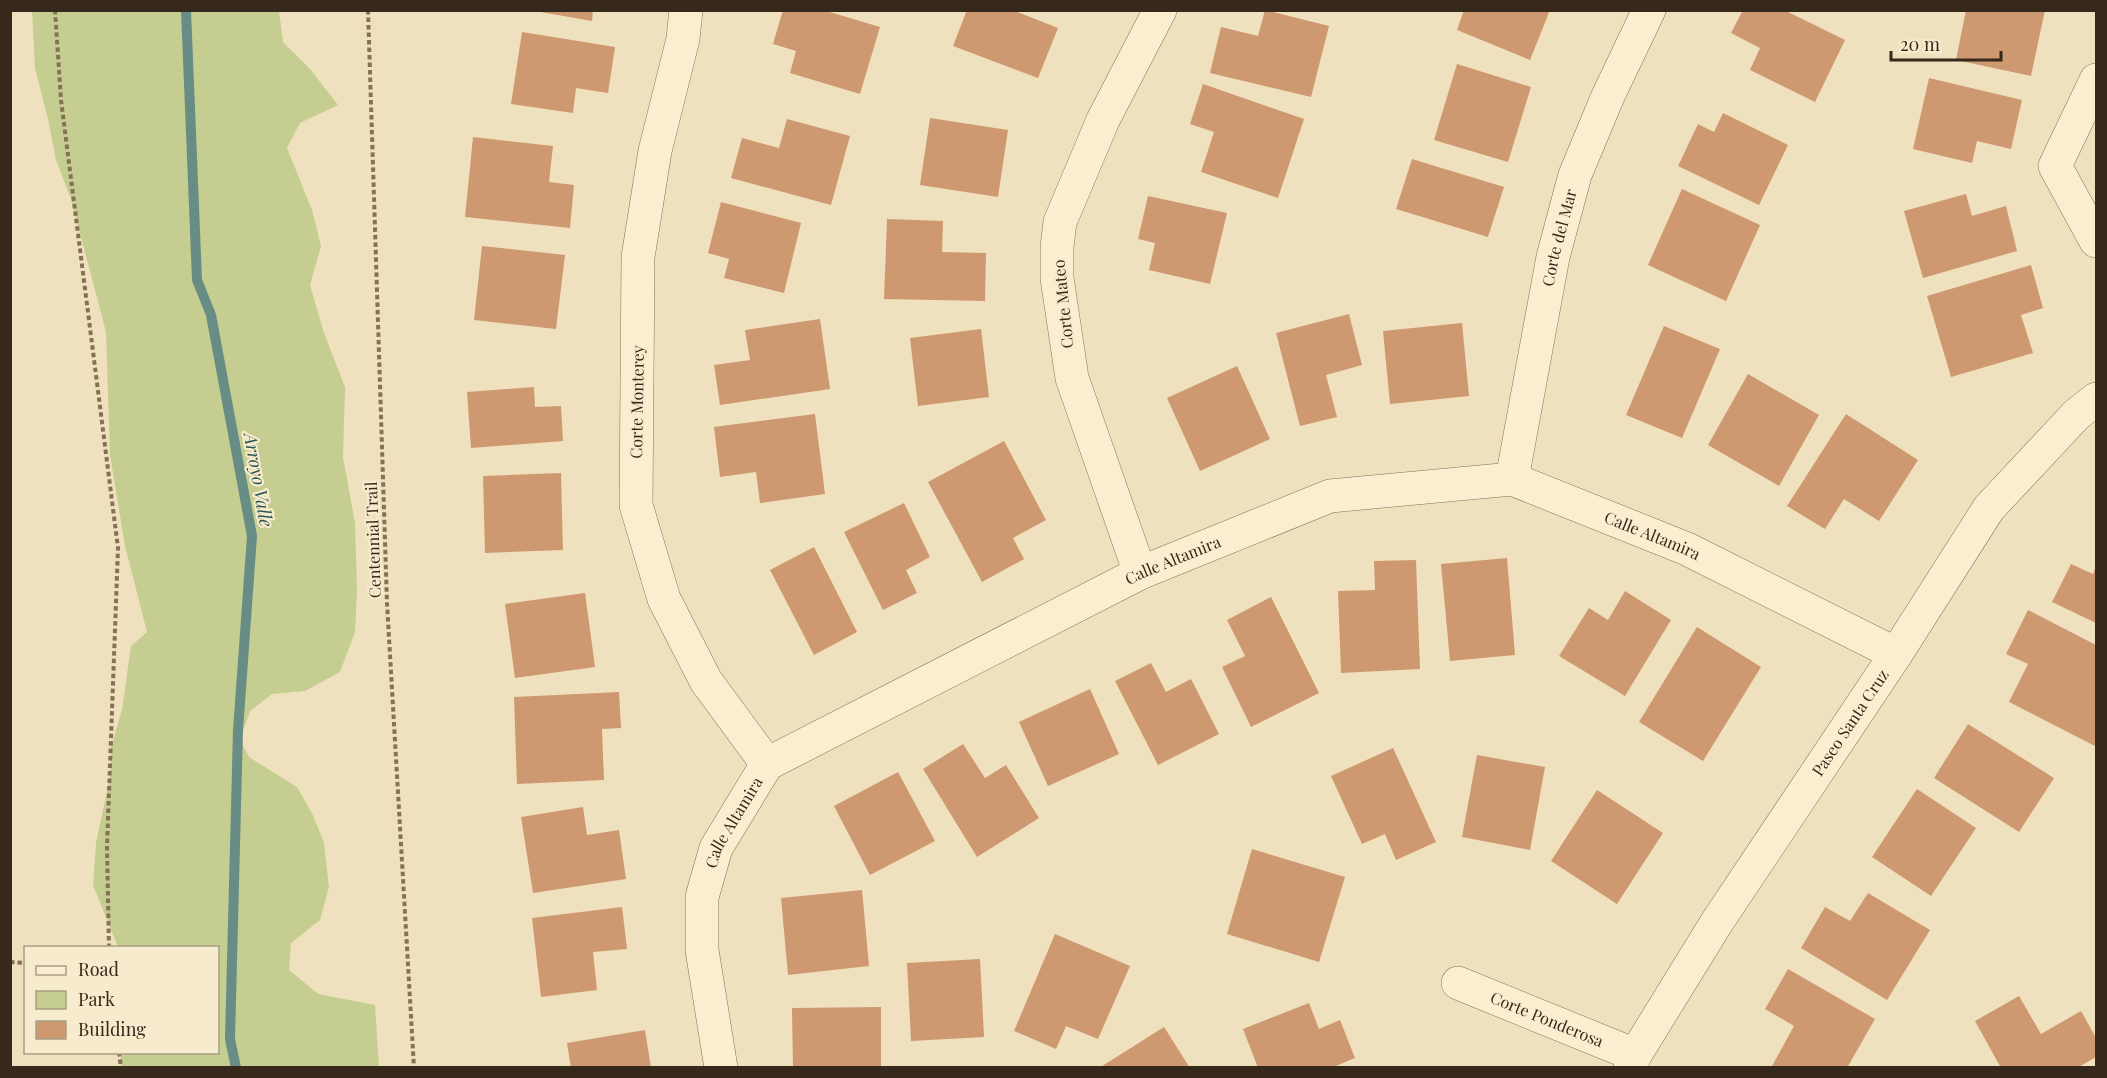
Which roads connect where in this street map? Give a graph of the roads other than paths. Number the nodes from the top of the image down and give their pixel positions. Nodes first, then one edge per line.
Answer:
1 (686, 10) edge
2 (1160, 10) edge
3 (1649, 10) edge
4 (2097, 80) edge
5 (2097, 241) edge
6 (2097, 399) edge
7 (1512, 478) junction
8 (1140, 573) junction
9 (1896, 654) junction
10 (767, 764) junction
11 (1458, 983) dead end
12 (1632, 1061) edge
13 (721, 1068) edge

1 - 10 street, Corte Monterey
2 - 8 street, Corte Mateo
3 - 7 street, Corte del Mar
4 - 5 street
6 - 9 street, Paseo Santa Cruz
7 - 8 street, Calle Altamira
7 - 9 street, Calle Altamira
8 - 10 street, Calle Altamira
9 - 12 street, Paseo Santa Cruz
10 - 13 street, Calle Altamira
11 - 12 street, Corte Ponderosa

